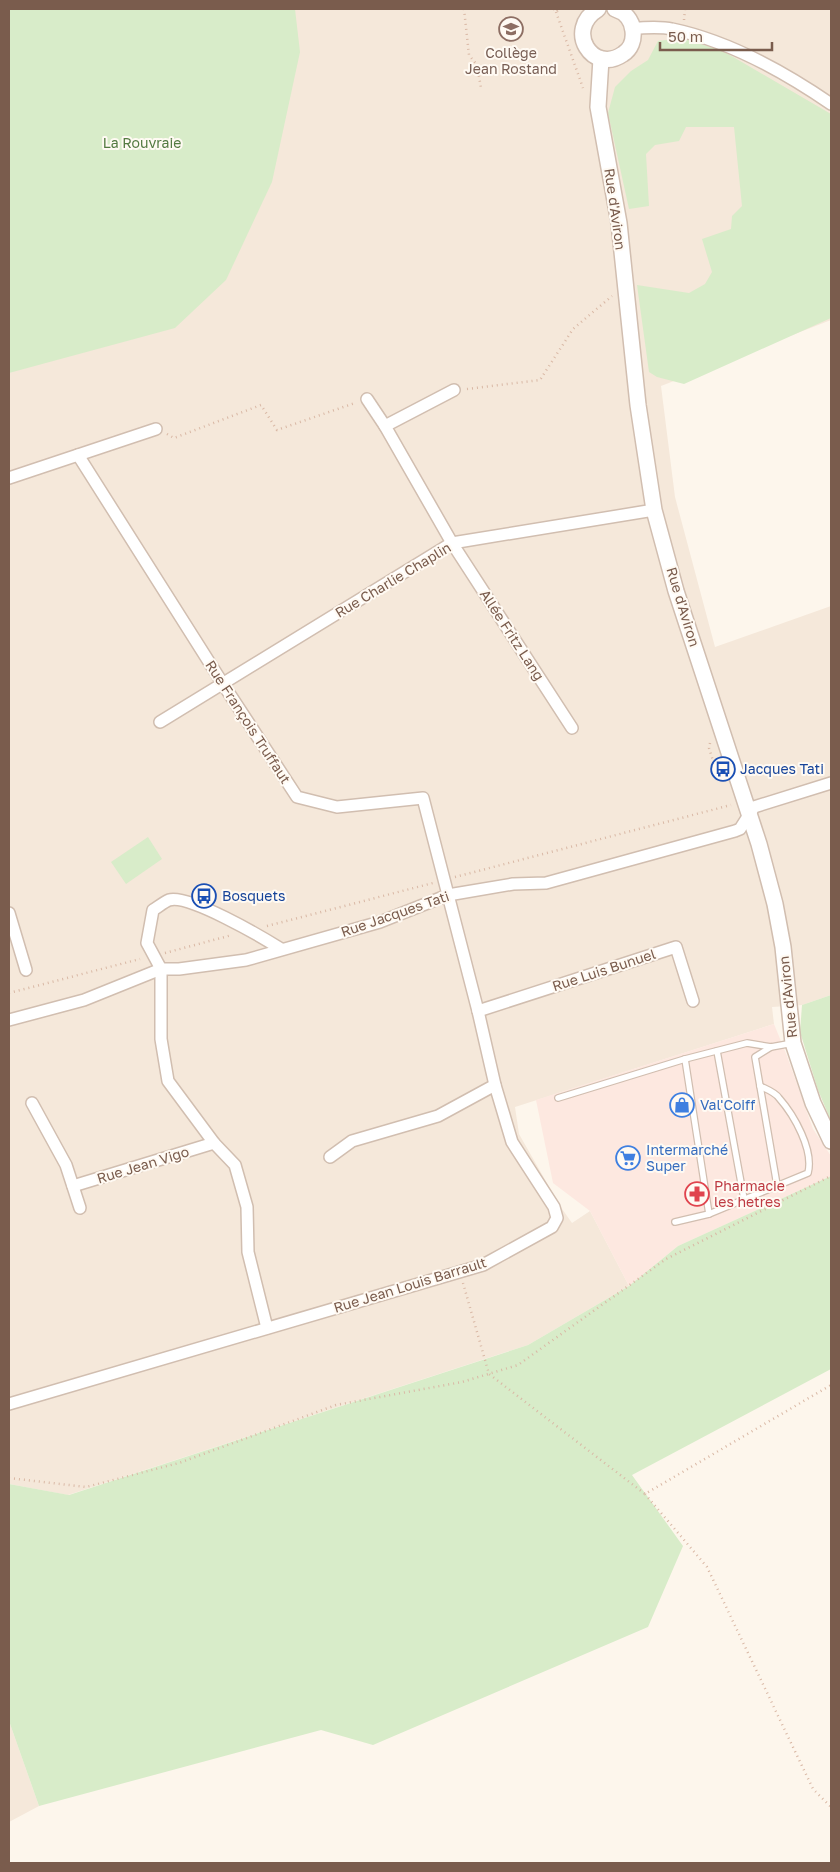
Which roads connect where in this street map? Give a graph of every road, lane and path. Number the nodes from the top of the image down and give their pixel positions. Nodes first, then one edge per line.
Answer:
1 (464, 9) edge
2 (554, 9) edge
3 (559, 9) edge
4 (615, 9) edge
5 (591, 10) edge
6 (633, 28) junction
7 (601, 59) junction
8 (481, 88) dead end
9 (831, 104) edge
10 (615, 294) dead end
11 (454, 390) joint
12 (367, 399) joint
13 (385, 426) junction
14 (156, 429) joint
15 (78, 455) junction
16 (9, 478) edge
17 (654, 510) junction
18 (452, 543) junction
19 (223, 684) junction
20 (160, 722) dead end
21 (572, 728) dead end
22 (831, 783) edge
23 (747, 808) junction
24 (444, 880) junction
25 (448, 895) junction
26 (9, 913) edge
27 (251, 930) junction
28 (280, 949) junction
29 (154, 956) junction
30 (161, 969) junction
31 (26, 970) dead end
32 (9, 993) edge
33 (693, 1001) dead end
34 (478, 1011) junction
35 (9, 1020) edge
36 (793, 1043) junction
37 (771, 1047) junction
38 (718, 1051) junction
39 (685, 1059) junction
40 (494, 1084) junction
41 (760, 1086) junction
42 (558, 1098) dead end
43 (32, 1103) dead end
44 (831, 1141) edge
45 (214, 1143) junction
46 (330, 1157) dead end
47 (831, 1176) edge
48 (72, 1186) junction
49 (777, 1186) junction
50 (744, 1199) junction
51 (80, 1208) dead end
52 (709, 1214) junction
53 (674, 1222) dead end
54 (459, 1272) junction
55 (267, 1328) junction
56 (489, 1374) junction
57 (831, 1385) edge
58 (9, 1404) edge
59 (9, 1478) edge
60 (646, 1494) junction
61 (831, 1807) edge

1 - 8 path
2 - 3 path
4 - 6 street
5 - 7 street
6 - 7 street
6 - 9 street
7 - 17 street, Rue d'Aviron
10 - 11 path
11 - 13 street
12 - 13 street, Allée Fritz Lang
12 - 14 path
13 - 18 street, Allée Fritz Lang
14 - 15 street
15 - 16 street
15 - 19 street, Rue François Truffaut
17 - 18 street, Rue Charlie Chaplin
17 - 23 street, Rue d'Aviron
18 - 19 street, Rue Charlie Chaplin
18 - 21 street, Allée Fritz Lang
19 - 20 street, Rue Charlie Chaplin
19 - 24 street, Rue François Truffaut
22 - 23 street, Rue Jacques Tati
23 - 24 path
23 - 25 street, Rue Jacques Tati
23 - 36 street, Rue d'Aviron
24 - 25 street, Rue François Truffaut
24 - 27 path
25 - 28 street, Rue Jacques Tati
25 - 34 street, Rue Jean Louis Barrault
26 - 31 street
27 - 28 street
27 - 29 path
27 - 29 street
28 - 30 street, Rue Jacques Tati
29 - 30 street
29 - 32 path
30 - 35 street, Rue Jacques Tati
30 - 45 street
33 - 34 street, Rue Luis Bunuel
34 - 40 street, Rue Jean Louis Barrault
36 - 37 lane
36 - 44 street, Rue d'Aviron
37 - 38 lane
37 - 41 lane
38 - 39 lane
38 - 50 lane
39 - 42 lane
39 - 52 lane
40 - 46 street
40 - 54 street, Rue Jean Louis Barrault
41 - 49 lane
41 - 49 lane
43 - 48 street
45 - 48 street, Rue Jean Vigo
45 - 55 street
47 - 56 path
48 - 51 street
49 - 50 lane
50 - 52 lane
52 - 53 lane
54 - 55 street, Rue Jean Louis Barrault
54 - 56 path
55 - 58 street, Rue Jean Louis Barrault
56 - 59 path
56 - 60 path
57 - 60 path
60 - 61 path

